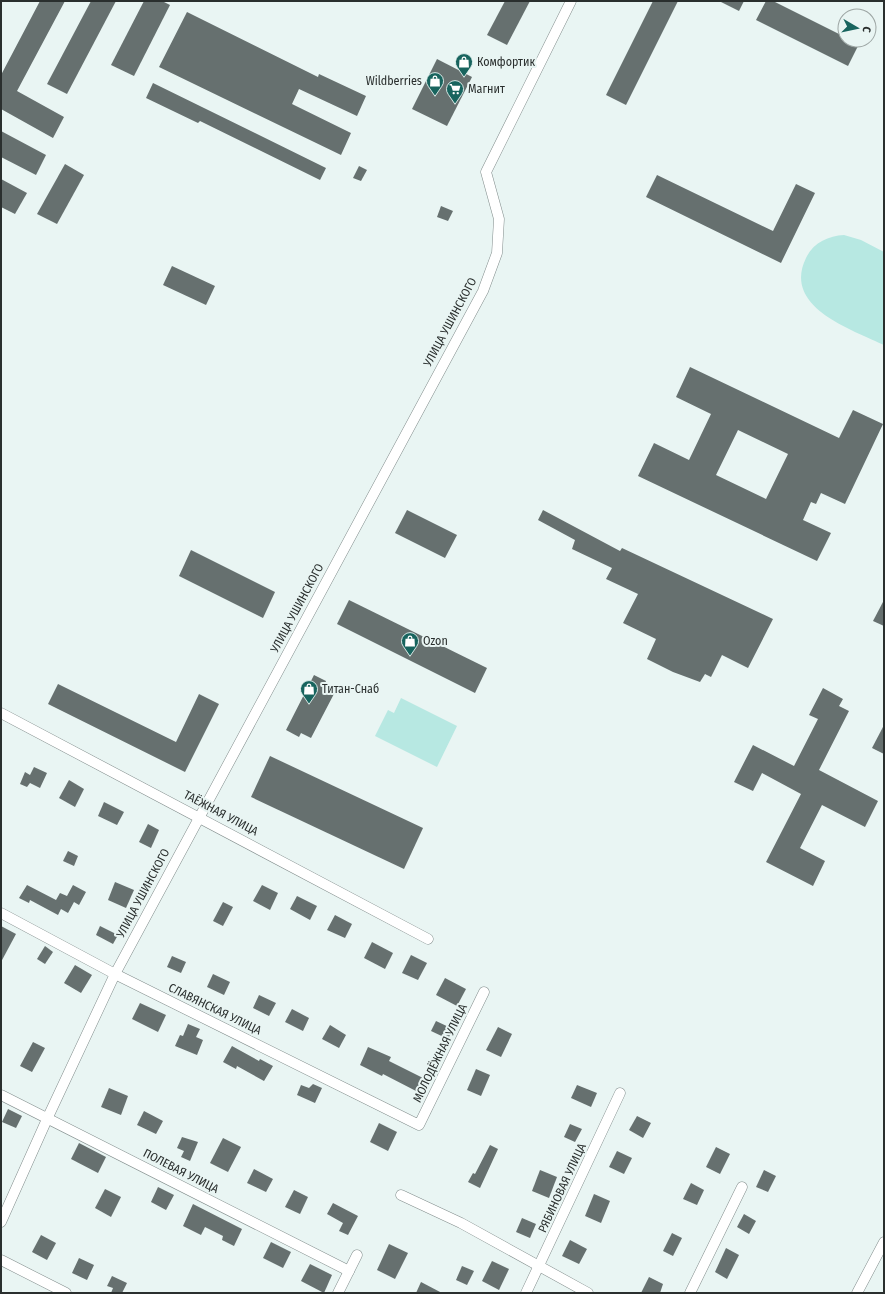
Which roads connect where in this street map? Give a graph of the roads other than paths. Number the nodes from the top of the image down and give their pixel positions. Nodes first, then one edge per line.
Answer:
1 (571, 1) edge
2 (1, 713) edge
3 (199, 816) junction
4 (1, 913) edge
5 (428, 939) dead end
6 (115, 974) junction
7 (484, 992) dead end
8 (620, 1093) dead end
9 (1, 1095) edge
10 (48, 1117) junction
11 (419, 1125) joint
12 (742, 1187) dead end
13 (401, 1195) dead end
14 (1, 1222) edge
15 (884, 1242) edge
16 (357, 1255) dead end
17 (1, 1260) edge
18 (540, 1267) junction
19 (349, 1271) junction
20 (66, 1293) edge
21 (338, 1293) edge
22 (526, 1293) edge
23 (588, 1293) edge
24 (690, 1293) edge
25 (857, 1293) edge

1 - 3 street, УЛИЦА УШИНСКОГО
2 - 3 street, ТАЁЖНАЯ УЛИЦА
3 - 5 street, ТАЁЖНАЯ УЛИЦА
3 - 6 street, УЛИЦА УШИНСКОГО
4 - 6 street, СЛАВЯНСКАЯ УЛИЦА
6 - 10 street, УЛИЦА УШИНСКОГО
6 - 11 street, СЛАВЯНСКАЯ УЛИЦА
7 - 11 street, МОЛОДЁЖНАЯ УЛИЦА
8 - 18 street, РЯБИНОВАЯ УЛИЦА
9 - 10 street, ПОЛЕВАЯ УЛИЦА
10 - 14 street, УЛИЦА УШИНСКОГО
10 - 19 street, ПОЛЕВАЯ УЛИЦА
12 - 24 street
13 - 18 street
15 - 25 street
16 - 19 street
17 - 20 street
18 - 22 street, РЯБИНОВАЯ УЛИЦА
18 - 23 street
19 - 21 street

